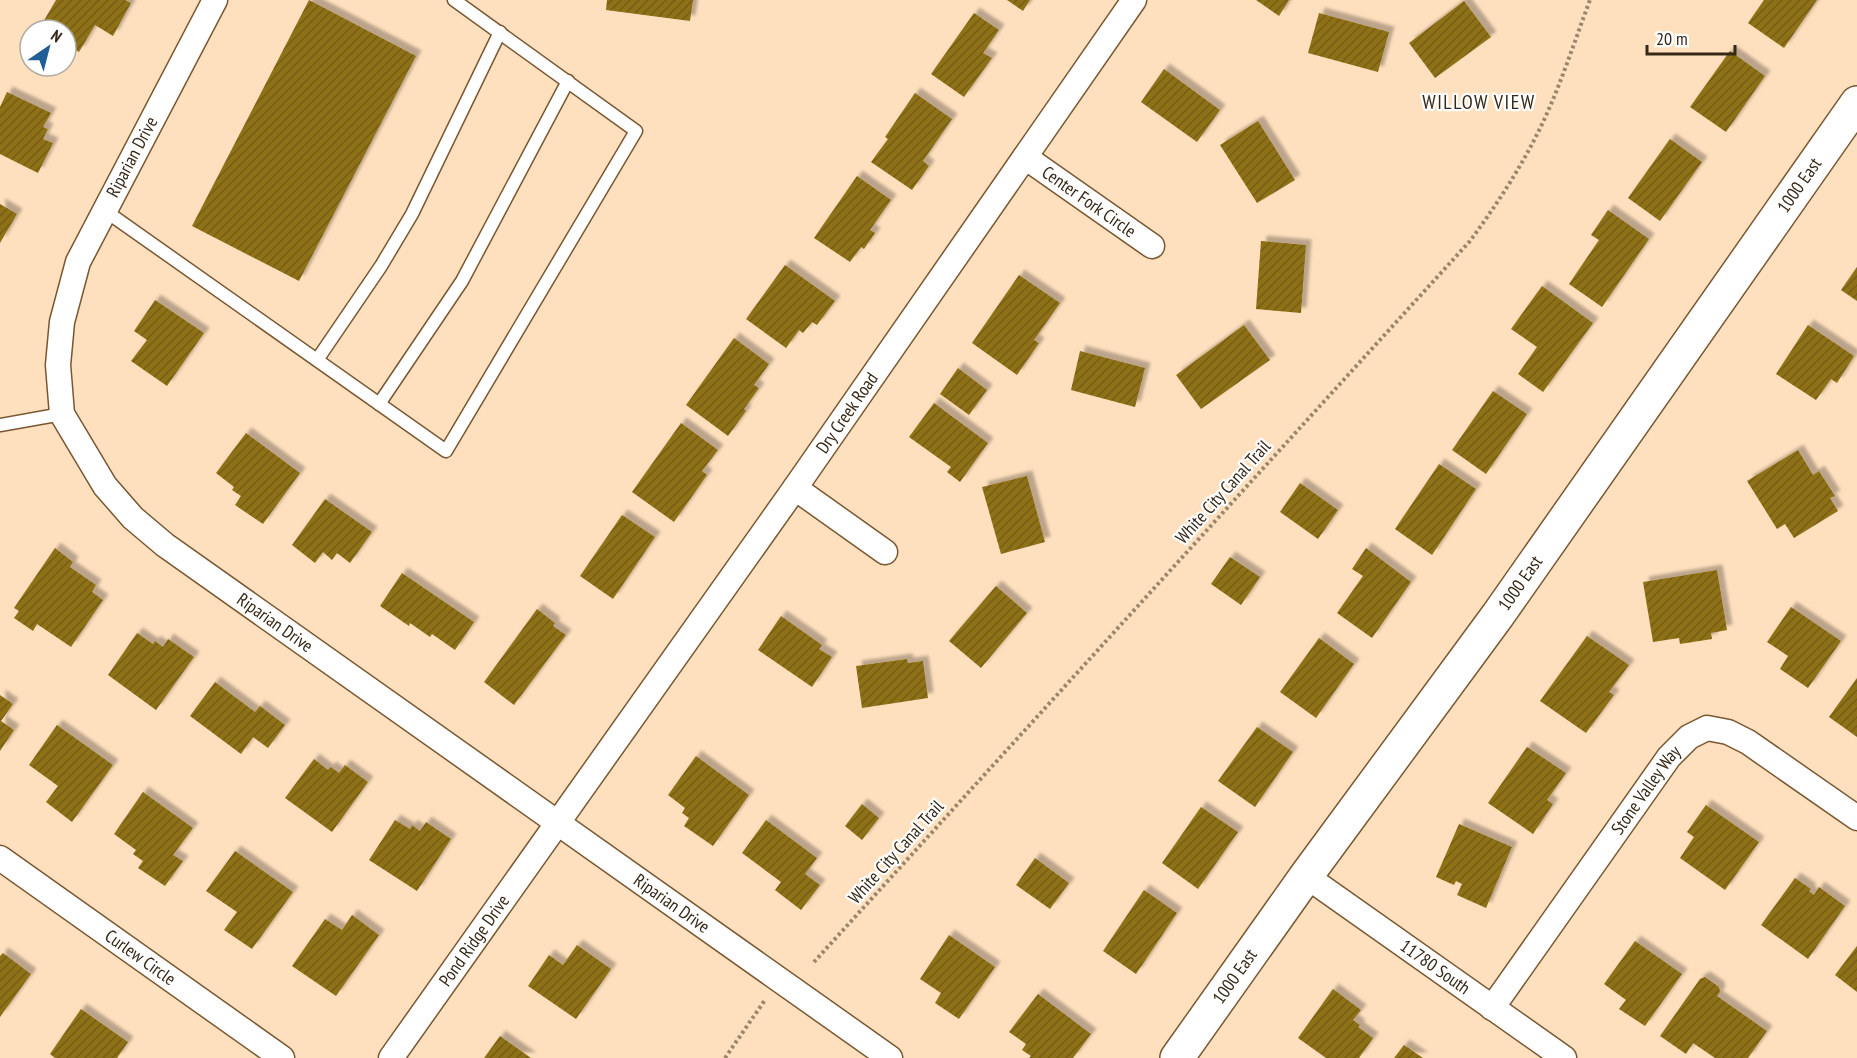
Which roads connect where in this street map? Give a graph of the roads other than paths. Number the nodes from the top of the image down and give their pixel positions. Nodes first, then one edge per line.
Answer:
1 (215, 0) edge
2 (454, 0) edge
3 (1134, 0) edge
4 (500, 33) junction
5 (568, 81) junction
6 (1857, 103) edge
7 (1025, 157) junction
8 (104, 210) junction
9 (1152, 246) dead end
10 (317, 360) junction
11 (379, 404) junction
12 (62, 414) junction
13 (0, 425) edge
14 (795, 488) junction
15 (885, 552) dead end
16 (1857, 818) edge
17 (557, 822) junction
18 (0, 858) edge
19 (1306, 876) junction
20 (1492, 1008) junction
21 (282, 1058) edge
22 (391, 1058) edge
23 (890, 1058) edge
24 (1177, 1058) edge
25 (1564, 1058) edge

1 - 8 street, Riparian Drive
2 - 4 lane
3 - 7 street, Dry Creek Road
4 - 5 lane
4 - 10 lane
5 - 11 lane
5 - 11 lane
6 - 19 street, 1000 East
7 - 9 street, Center Fork Circle
7 - 14 street, Dry Creek Road
8 - 10 lane
8 - 12 street, Riparian Drive
10 - 11 lane
12 - 13 lane
12 - 17 street, Riparian Drive
14 - 15 street
14 - 17 street, Dry Creek Road
16 - 20 street, Stone Valley Way
17 - 22 street, Pond Ridge Drive
17 - 23 street, Riparian Drive
18 - 21 street, Curlew Circle
19 - 20 street, 11780 South
19 - 24 street, 1000 East
20 - 25 street, 11780 South

